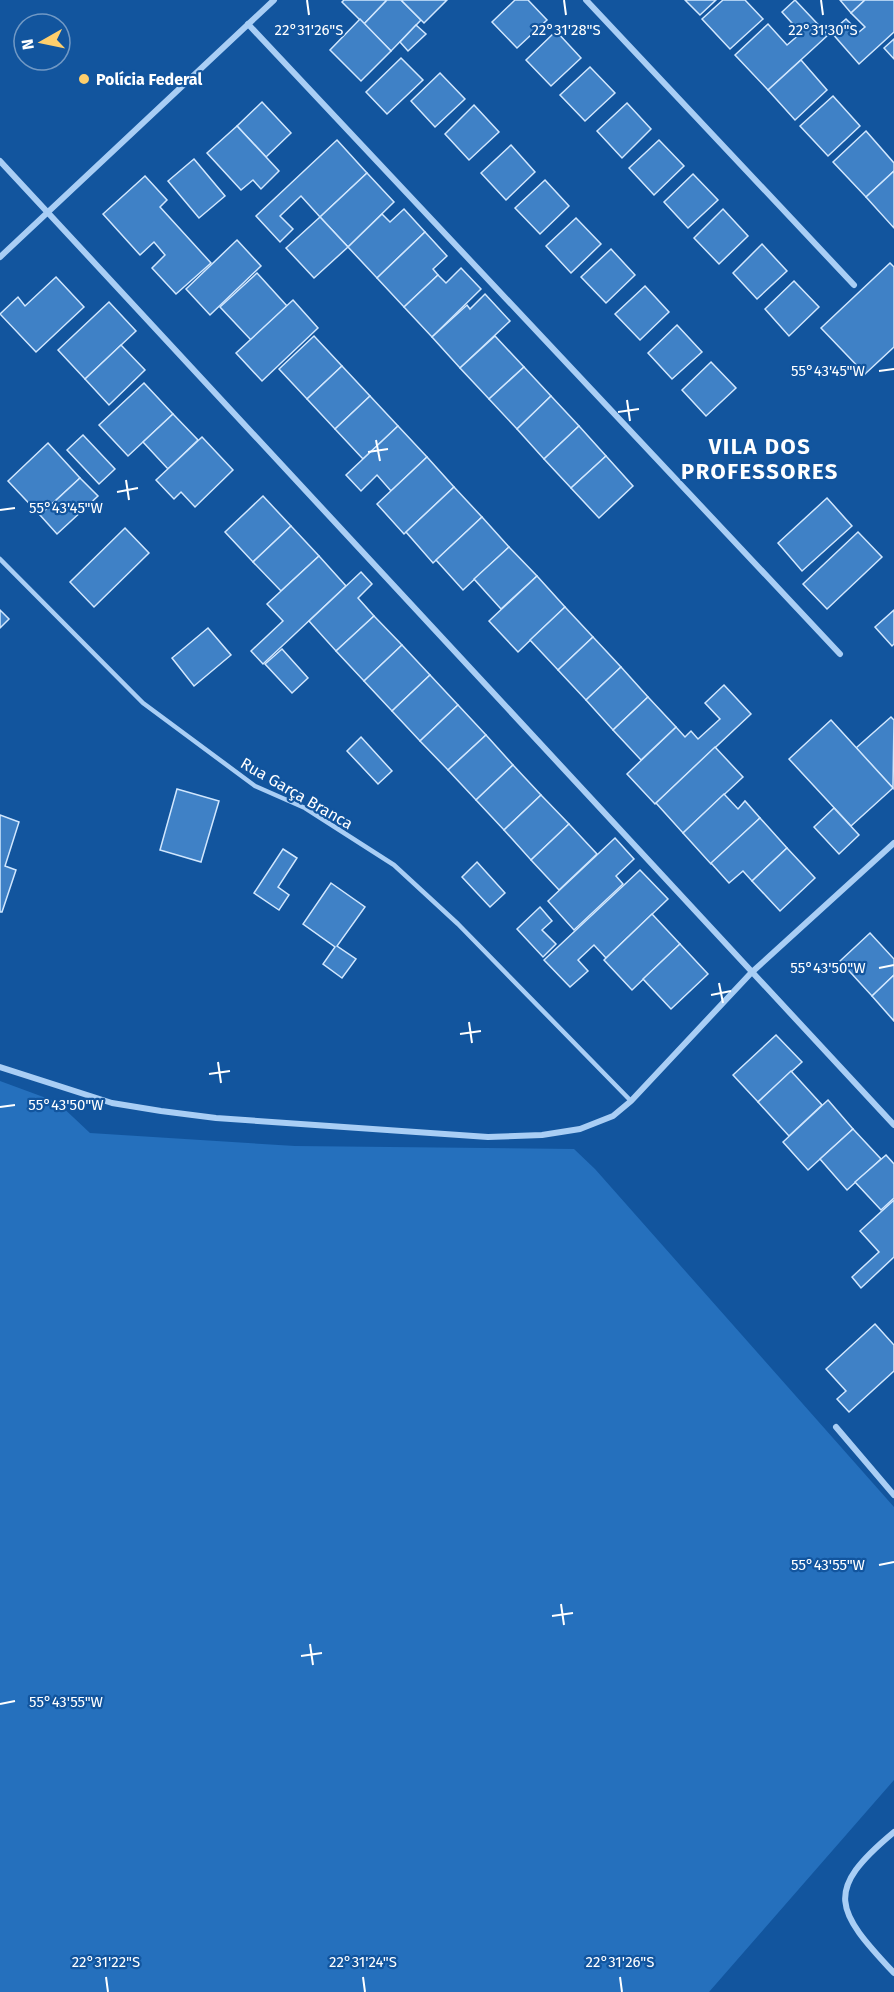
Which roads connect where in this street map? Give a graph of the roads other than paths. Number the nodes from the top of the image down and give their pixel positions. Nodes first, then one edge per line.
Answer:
1 (274, 0) edge
2 (586, 0) edge
3 (248, 24) junction
4 (0, 161) edge
5 (48, 212) junction
6 (0, 257) edge
7 (854, 285) dead end
8 (0, 559) edge
9 (840, 654) dead end
10 (894, 843) edge
11 (751, 973) junction
12 (0, 1067) edge
13 (631, 1101) junction
14 (894, 1125) edge
15 (836, 1427) dead end
16 (894, 1496) edge
17 (894, 1832) edge
18 (894, 1973) edge

1 - 3 street
2 - 7 street
3 - 5 street
3 - 9 street
4 - 5 street
5 - 6 street
5 - 11 street
8 - 13 lane, Rua Garça Branca
10 - 11 street
11 - 13 street
11 - 14 street
12 - 13 street
15 - 16 street
17 - 18 street

